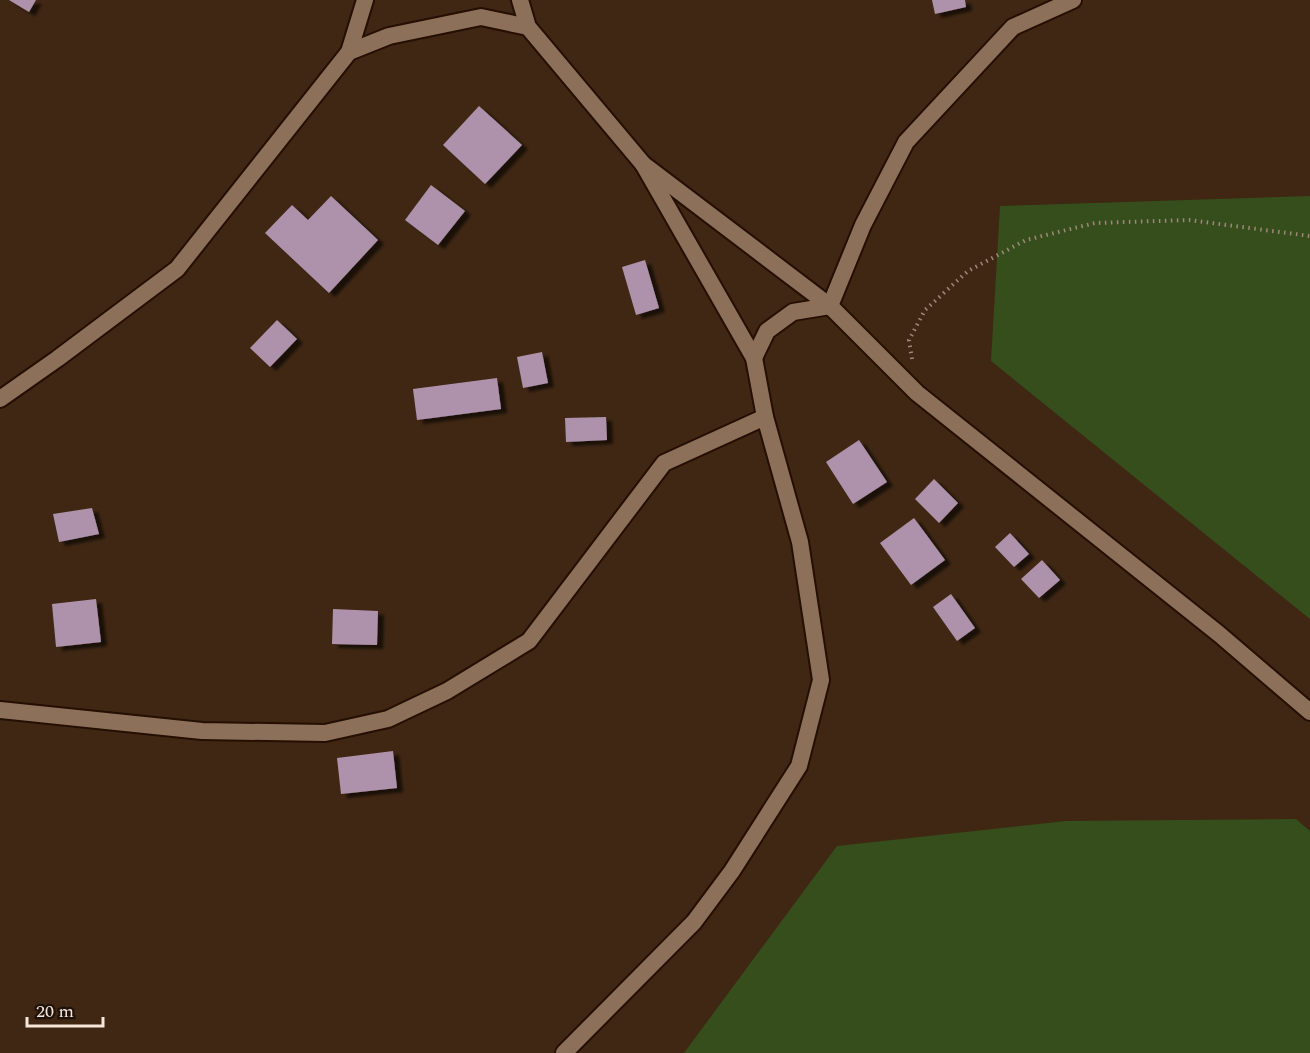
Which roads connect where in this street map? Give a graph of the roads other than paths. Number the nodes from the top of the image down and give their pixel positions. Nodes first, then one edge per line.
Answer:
1 (364, 0) edge
2 (520, 0) edge
3 (1073, 0) edge
4 (528, 27) junction
5 (349, 52) junction
6 (643, 164) junction
7 (830, 306) junction
8 (754, 358) junction
9 (0, 399) edge
10 (765, 417) junction
11 (0, 710) edge
12 (1310, 712) edge
13 (564, 1053) edge

1 - 5 street
2 - 4 street
3 - 7 street
4 - 5 street
4 - 6 street
5 - 9 street
6 - 7 street
6 - 8 street
7 - 8 street
7 - 12 street
8 - 10 street
10 - 11 street
10 - 13 street

